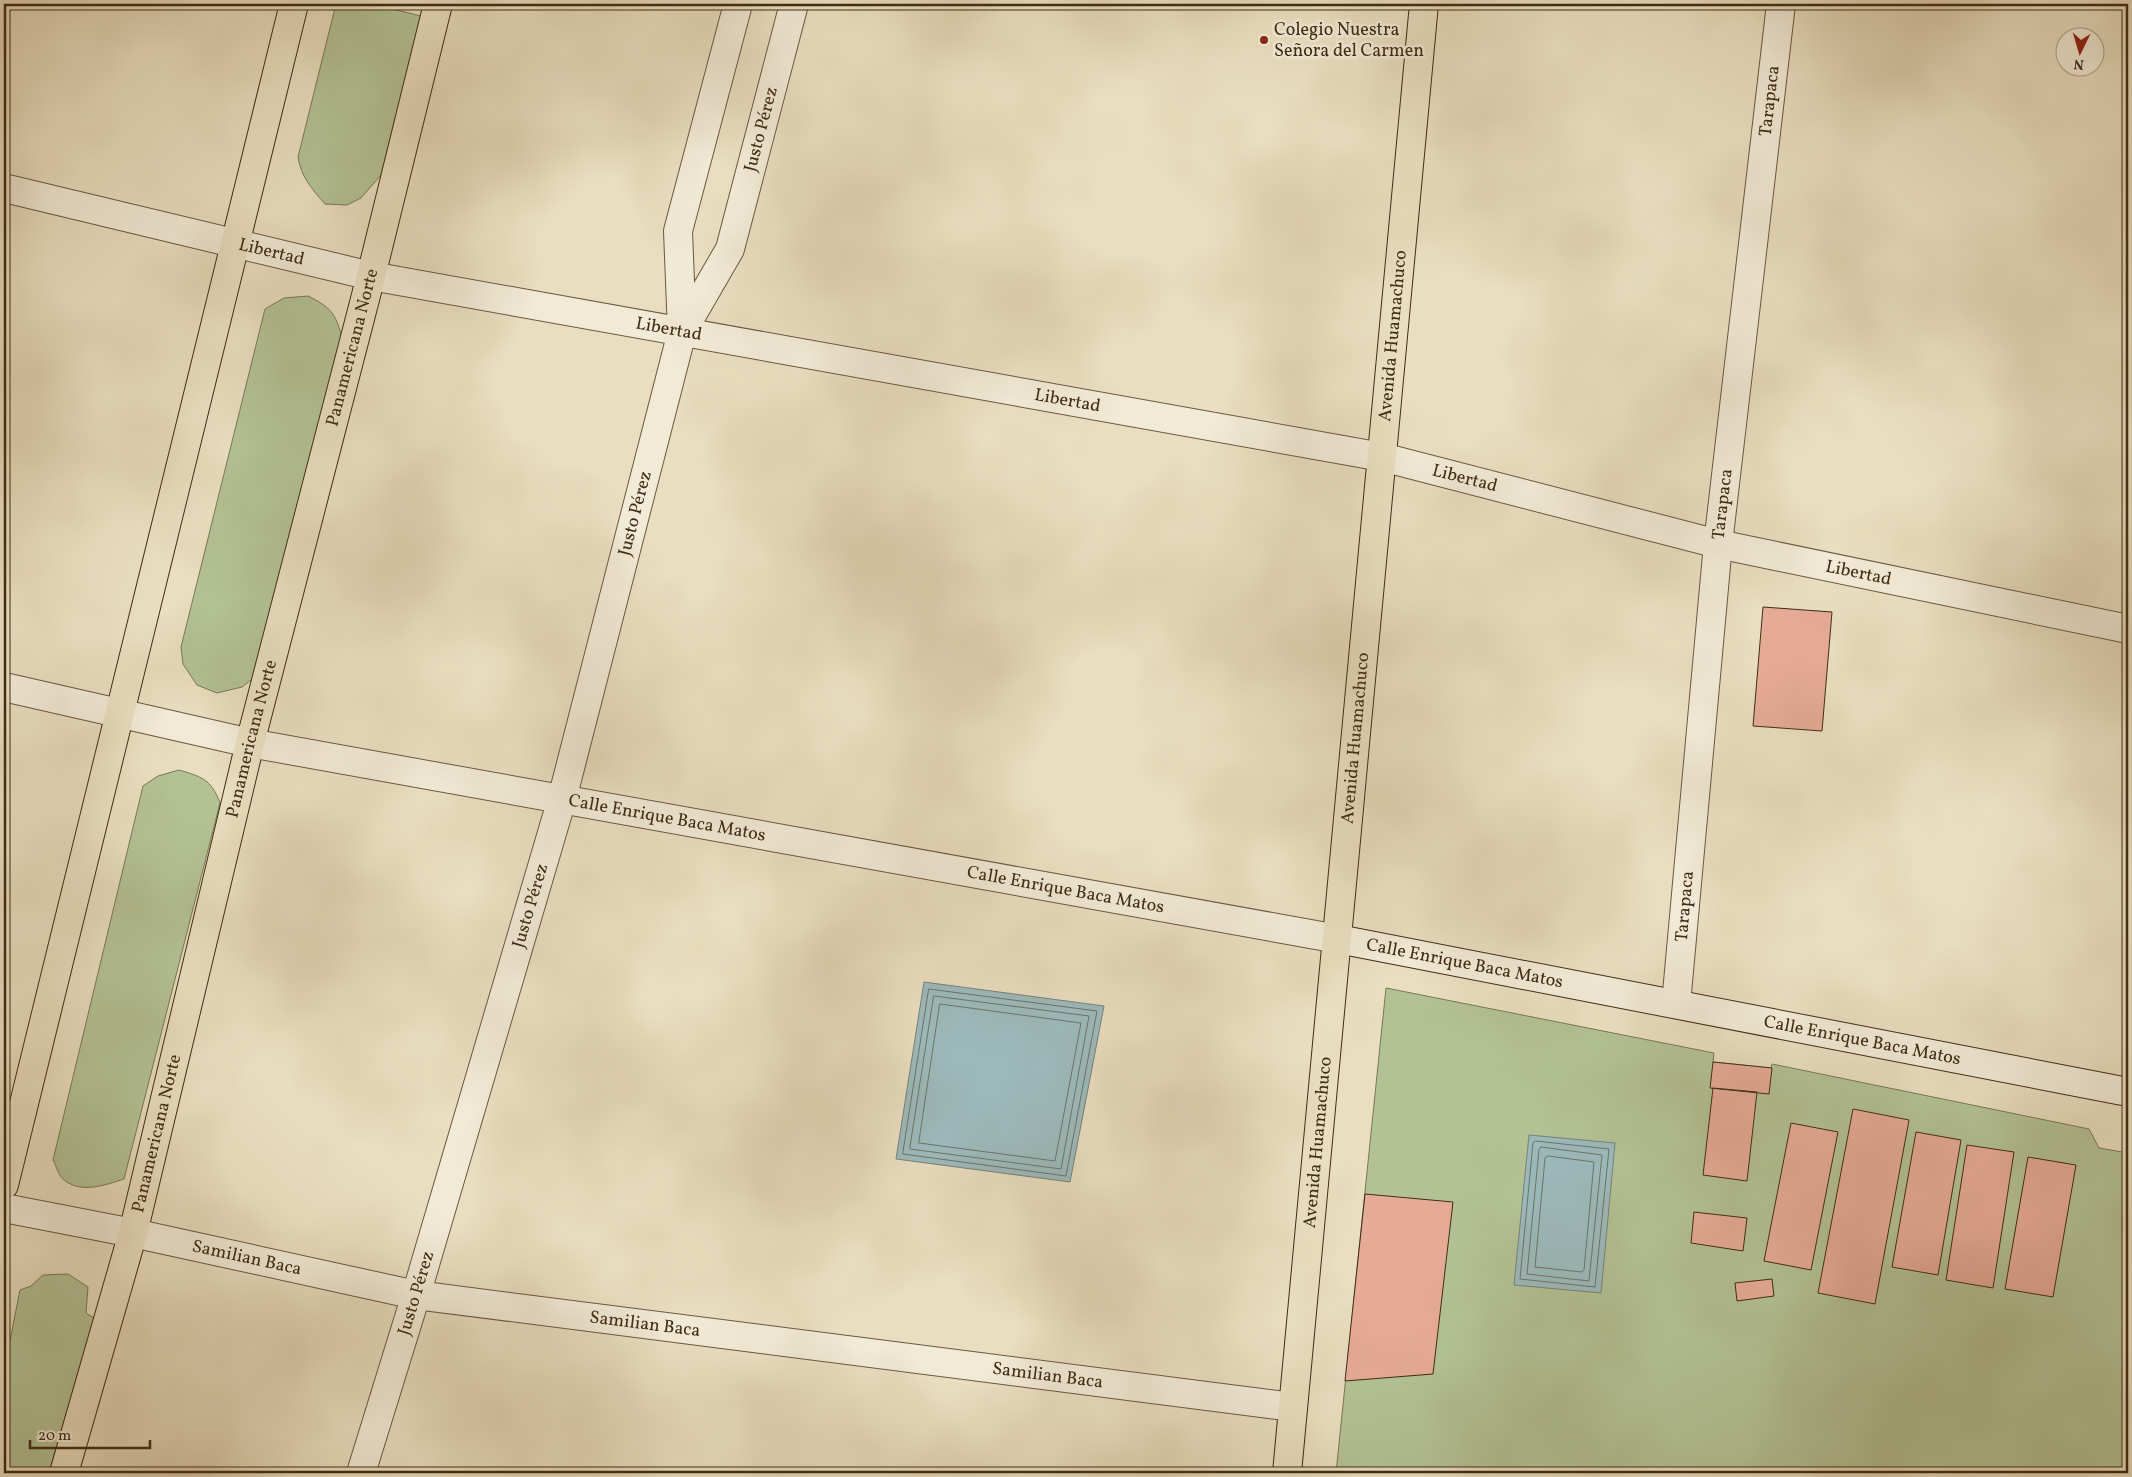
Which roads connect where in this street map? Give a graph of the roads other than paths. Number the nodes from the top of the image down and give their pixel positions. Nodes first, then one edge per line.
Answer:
1 (294, 4) edge
2 (438, 4) edge
3 (738, 4) edge
4 (794, 4) edge
5 (1424, 4) edge
6 (1781, 4) edge
7 (4, 188) edge
8 (235, 244) junction
9 (371, 276) junction
10 (682, 332) junction
11 (1382, 457) junction
12 (1718, 544) junction
13 (2128, 629) edge
14 (4, 687) edge
15 (119, 715) junction
16 (250, 743) junction
17 (562, 798) junction
18 (1338, 939) junction
19 (1676, 1004) junction
20 (2128, 1092) edge
21 (4, 1185) edge
22 (4, 1208) edge
23 (133, 1233) junction
24 (416, 1295) junction
25 (1293, 1407) junction
26 (64, 1473) edge
27 (361, 1473) edge
28 (1287, 1473) edge

1 - 8 main road
2 - 9 main road, Panamericana Norte
3 - 10 street, Justo Pérez
4 - 10 street, Justo Pérez
5 - 11 main road, Avenida Huamachuco
6 - 12 street, Tarapaca
7 - 8 street, Libertad
8 - 9 street, Libertad
8 - 15 main road
9 - 10 street, Libertad
9 - 16 main road, Panamericana Norte
10 - 11 street, Libertad
10 - 17 street, Justo Pérez
11 - 12 street, Libertad
11 - 18 main road, Avenida Huamachuco
12 - 13 street, Libertad
12 - 19 street, Tarapaca
14 - 15 street, Calle Enrique Baca Matos
15 - 16 street, Calle Enrique Baca Matos
15 - 21 main road
16 - 17 street, Calle Enrique Baca Matos
16 - 23 main road, Panamericana Norte
17 - 18 street, Calle Enrique Baca Matos
17 - 24 street, Justo Pérez
18 - 19 street, Calle Enrique Baca Matos
18 - 25 main road, Avenida Huamachuco
19 - 20 street, Calle Enrique Baca Matos
22 - 23 street, Samilian Baca
23 - 24 street, Samilian Baca
23 - 26 main road, Panamericana Norte
24 - 25 street, Samilian Baca
24 - 27 street, Justo Pérez
25 - 28 main road, Avenida Huamachuco

